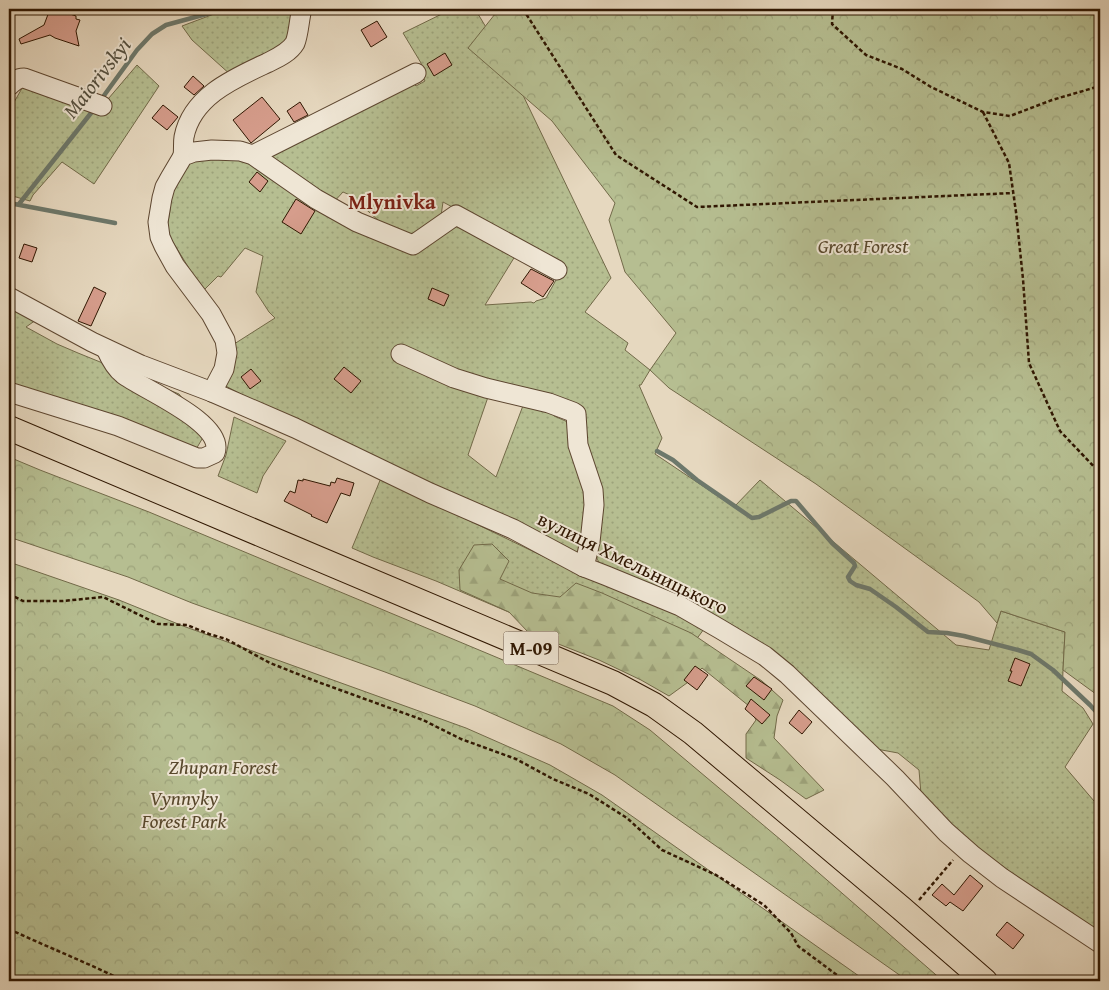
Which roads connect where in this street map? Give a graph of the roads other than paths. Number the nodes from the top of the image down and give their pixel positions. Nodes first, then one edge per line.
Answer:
1 (302, 9) edge
2 (416, 73) dead end
3 (9, 86) edge
4 (99, 105) dead end
5 (253, 155) junction
6 (183, 156) junction
7 (557, 270) dead end
8 (9, 298) edge
9 (106, 349) junction
10 (401, 354) dead end
11 (9, 392) edge
12 (212, 392) junction
13 (9, 428) edge
14 (584, 567) junction
15 (1100, 943) edge
16 (985, 981) edge

1 - 6 street
2 - 5 street
3 - 4 street
5 - 6 street
5 - 7 street
6 - 12 street
8 - 9 street, вулиця Хмельницького
9 - 11 street
9 - 12 street, вулиця Хмельницького
10 - 14 street
12 - 14 street, вулиця Хмельницького
13 - 16 main road, М-09
14 - 15 street, вулиця Хмельницького

